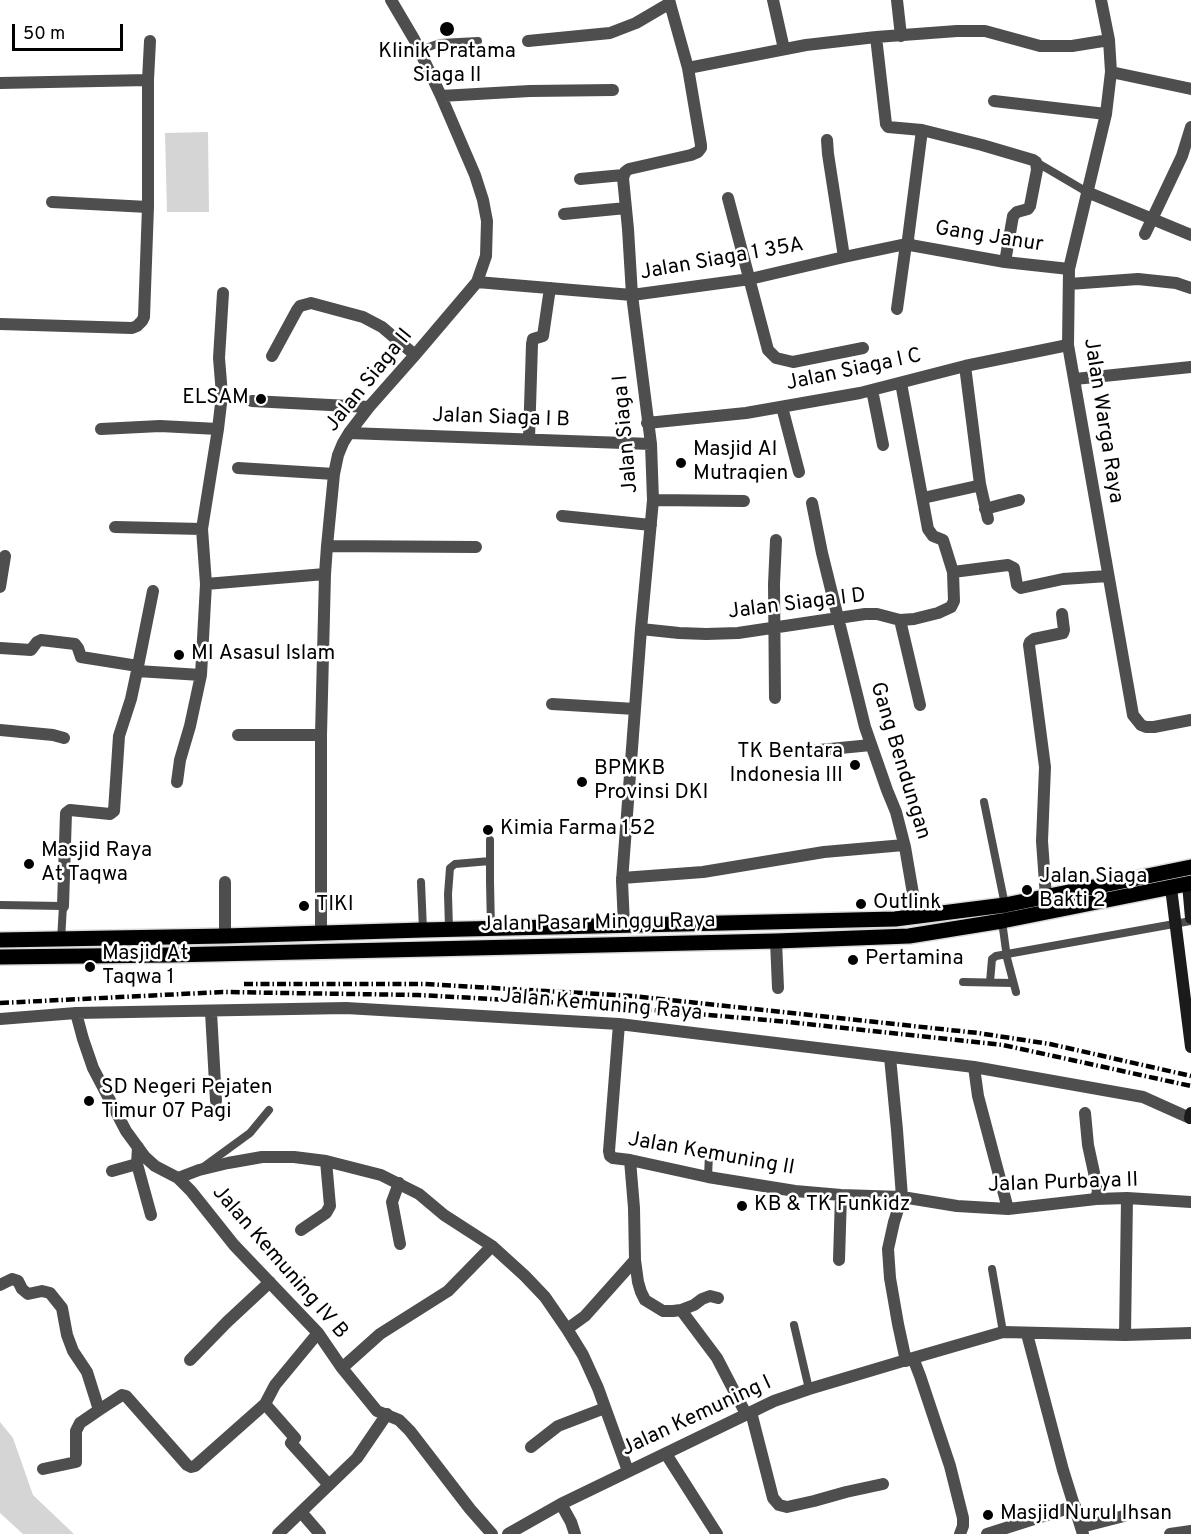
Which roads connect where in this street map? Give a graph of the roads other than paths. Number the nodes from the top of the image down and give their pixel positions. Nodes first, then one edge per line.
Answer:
1 (391, 0) edge
2 (773, 0) edge
3 (897, 0) edge
4 (1101, 0) edge
5 (670, 2) edge
6 (901, 36) junction
7 (876, 37) junction
8 (1108, 40) junction
9 (150, 41) dead end
10 (478, 41) dead end
11 (528, 41) dead end
12 (784, 49) junction
13 (420, 50) junction
14 (688, 68) junction
15 (1111, 72) junction
16 (148, 80) junction
17 (0, 83) edge
18 (1190, 86) edge
19 (613, 90) dead end
20 (441, 96) junction
21 (994, 101) dead end
22 (1106, 114) junction
23 (1191, 128) edge
24 (922, 130) junction
25 (827, 140) dead end
26 (1036, 162) junction
27 (623, 175) junction
28 (580, 178) dead end
29 (1087, 192) junction
30 (728, 198) dead end
31 (52, 202) dead end
32 (148, 207) junction
33 (626, 208) junction
34 (564, 214) dead end
35 (1152, 219) junction
36 (1144, 234) dead end
37 (1191, 235) edge
38 (844, 257) junction
39 (1005, 262) junction
40 (1070, 269) junction
41 (750, 279) junction
42 (477, 282) junction
43 (1069, 284) junction
44 (550, 288) junction
45 (1191, 288) edge
46 (223, 294) dead end
47 (632, 296) junction
48 (897, 309) dead end
49 (0, 324) edge
50 (1068, 345) junction
51 (863, 348) dead end
52 (415, 355) junction
53 (272, 356) dead end
54 (965, 366) junction
55 (1191, 367) edge
56 (1075, 379) junction
57 (901, 383) junction
58 (872, 390) junction
59 (252, 401) dead end
60 (369, 407) junction
61 (782, 407) junction
62 (647, 423) junction
63 (101, 429) dead end
64 (218, 429) junction
65 (349, 433) junction
66 (529, 439) junction
67 (651, 444) junction
68 (883, 445) dead end
69 (238, 468) dead end
70 (799, 472) dead end
71 (334, 474) junction
72 (980, 484) junction
73 (923, 498) junction
74 (653, 500) junction
75 (1019, 500) dead end
76 (744, 501) dead end
77 (812, 503) dead end
78 (562, 516) dead end
79 (651, 525) junction
80 (115, 527) dead end
81 (202, 528) junction
82 (776, 540) dead end
83 (327, 546) junction
84 (476, 547) dead end
85 (4, 556) dead end
86 (953, 572) junction
87 (325, 574) junction
88 (1108, 576) junction
89 (206, 584) junction
90 (0, 587) edge
91 (153, 591) dead end
92 (1062, 614) dead end
93 (838, 618) junction
94 (900, 620) junction
95 (775, 628) junction
96 (641, 629) junction
97 (0, 648) edge
98 (138, 668) junction
99 (201, 675) junction
100 (775, 698) dead end
101 (552, 704) dead end
102 (920, 705) dead end
103 (635, 709) junction
104 (1191, 720) edge
105 (0, 730) edge
106 (238, 735) dead end
107 (321, 735) junction
108 (64, 738) dead end
109 (871, 745) junction
110 (799, 752) dead end
111 (177, 782) dead end
112 (984, 802) dead end
113 (490, 840) dead end
114 (904, 846) junction
115 (490, 861) junction
116 (1191, 867) edge
117 (622, 880) junction
118 (225, 882) dead end
119 (421, 882) dead end
120 (1189, 884) edge
121 (1171, 888) junction
122 (1046, 897) junction
123 (0, 905) edge
124 (63, 908) junction
125 (1004, 913) junction
126 (917, 917) junction
127 (1191, 919) edge
128 (449, 922) junction
129 (422, 924) junction
130 (1175, 924) junction
131 (624, 925) junction
132 (225, 926) junction
133 (321, 928) junction
134 (491, 929) junction
135 (61, 936) junction
136 (0, 940) edge
137 (776, 941) junction
138 (1006, 953) junction
139 (0, 957) edge
140 (963, 982) dead end
141 (990, 982) junction
142 (778, 988) dead end
143 (1187, 990) edge
144 (211, 1012) junction
145 (76, 1013) junction
146 (0, 1019) edge
147 (619, 1024) junction
148 (1191, 1047) edge
149 (890, 1057) junction
150 (974, 1067) junction
151 (216, 1101) dead end
152 (269, 1110) dead end
153 (1085, 1113) dead end
154 (1191, 1116) edge
155 (138, 1147) junction
156 (709, 1154) dead end
157 (630, 1160) junction
158 (326, 1161) junction
159 (137, 1164) junction
160 (199, 1170) junction
161 (112, 1171) dead end
162 (708, 1177) junction
163 (178, 1178) junction
164 (399, 1183) junction
165 (842, 1195) junction
166 (902, 1197) junction
167 (1127, 1198) junction
168 (1096, 1199) junction
169 (1191, 1202) edge
170 (1008, 1209) junction
171 (151, 1215) dead end
172 (301, 1230) dead end
173 (400, 1244) dead end
174 (492, 1246) junction
175 (635, 1260) junction
176 (839, 1260) dead end
177 (992, 1269) dead end
178 (270, 1282) junction
179 (0, 1285) edge
180 (718, 1298) dead end
181 (681, 1310) junction
182 (794, 1325) dead end
183 (567, 1329) junction
184 (1003, 1332) junction
185 (318, 1333) junction
186 (1191, 1333) edge
187 (1027, 1334) junction
188 (1125, 1335) junction
189 (190, 1360) dead end
190 (909, 1360) junction
191 (342, 1368) junction
192 (809, 1389) junction
193 (265, 1404) junction
194 (605, 1408) junction
195 (99, 1410) junction
196 (749, 1413) junction
197 (387, 1414) junction
198 (531, 1447) dead end
199 (666, 1454) junction
200 (43, 1469) dead end
201 (628, 1471) junction
202 (883, 1484) dead end
203 (329, 1485) junction
204 (561, 1504) junction
205 (1075, 1506) junction
206 (301, 1512) junction
207 (1124, 1516) dead end
208 (1082, 1531) edge
209 (1191, 1531) edge
210 (278, 1534) edge
211 (320, 1534) edge
212 (492, 1534) edge
213 (508, 1534) edge
214 (575, 1534) edge
215 (717, 1534) edge
216 (960, 1534) edge
217 (987, 1534) edge
218 (1170, 1534) edge

1 - 13 street, Jalan Siaga II
2 - 12 street
3 - 6 street
4 - 8 street, Jalan Warga Raya
5 - 11 street
5 - 14 street
6 - 7 street
6 - 8 street
7 - 12 street
7 - 24 street
8 - 15 street, Jalan Warga Raya
9 - 16 street
10 - 13 lane
12 - 14 street
13 - 20 street, Jalan Siaga II
14 - 27 street
15 - 18 street
15 - 22 street, Jalan Warga Raya
16 - 17 street
16 - 32 street
19 - 20 street
20 - 42 street, Jalan Siaga II
21 - 22 street
22 - 29 street, Jalan Warga Raya
23 - 35 street
24 - 26 street
24 - 39 street, Gang Janur
25 - 38 street
26 - 29 lane
26 - 39 street
27 - 28 street
27 - 33 street, Jalan Siaga I
29 - 35 street
29 - 40 street, Jalan Warga Raya
30 - 41 street
31 - 32 street
32 - 49 street
33 - 34 street
33 - 47 street, Jalan Siaga I
35 - 36 street
35 - 37 street
38 - 41 street, Jalan Siaga 1 35A
38 - 48 street, Jalan Siaga 1 35A
39 - 40 street, Gang Janur
40 - 43 street, Jalan Warga Raya
41 - 47 street, Jalan Siaga 1 35A
41 - 51 street
42 - 44 street, Jalan Siaga 1 35A
42 - 52 street, Jalan Siaga II
43 - 45 street
43 - 50 street, Jalan Warga Raya
44 - 47 street, Jalan Siaga 1 35A
44 - 66 street
46 - 64 street
47 - 62 street, Jalan Siaga I
50 - 54 street, Jalan Siaga I C
50 - 56 street, Jalan Warga Raya
52 - 53 street
52 - 60 street, Jalan Siaga II
54 - 57 street, Jalan Siaga I C
54 - 72 street
55 - 56 street
56 - 88 street, Jalan Warga Raya
57 - 58 street, Jalan Siaga I C
57 - 73 street
58 - 61 street, Jalan Siaga I C
58 - 68 street
59 - 60 street
60 - 65 street, Jalan Siaga II
61 - 62 street, Jalan Siaga I C
61 - 70 street
62 - 67 street, Jalan Siaga I
63 - 64 street
64 - 81 street
65 - 66 street, Jalan Siaga I B
65 - 71 street, Jalan Siaga II
66 - 67 street, Jalan Siaga I B
67 - 74 street, Jalan Siaga I
69 - 71 street
71 - 83 street, Jalan Siaga II
72 - 73 street
72 - 75 street
73 - 86 street
74 - 76 street
74 - 79 street, Jalan Siaga I
77 - 93 street, Gang Bendungan
78 - 79 street
79 - 96 street, Jalan Siaga I
80 - 81 street
81 - 89 street
82 - 95 street
83 - 84 street
83 - 87 street, Jalan Siaga II
85 - 90 street
86 - 88 street
86 - 94 street, Jalan Siaga I D
87 - 89 street
87 - 107 street, Jalan Siaga II
88 - 104 street, Jalan Warga Raya
89 - 99 street
91 - 98 street
92 - 122 street
93 - 94 street, Jalan Siaga I D
93 - 95 street, Jalan Siaga I D
93 - 109 street, Gang Bendungan
94 - 102 street
95 - 96 street, Jalan Siaga I D
95 - 100 street
96 - 103 street, Jalan Siaga I
97 - 98 street
98 - 99 street
98 - 124 street
99 - 111 street
101 - 103 street
103 - 117 street, Jalan Siaga I
105 - 108 street
106 - 107 street
107 - 133 street, Jalan Siaga II
109 - 110 street
109 - 114 street, Gang Bendungan
112 - 125 lane
113 - 115 lane
114 - 117 street
114 - 126 street, Gang Bendungan
115 - 128 lane
115 - 134 lane
116 - 122 main road, Jalan Pasar Minggu Raya
117 - 131 street, Jalan Siaga I
118 - 132 street
119 - 129 lane
120 - 121 main road, Jalan Pasar Minggu Raya
120 - 127 main road
121 - 125 main road, Jalan Pasar Minggu Raya
121 - 130 main road
122 - 125 main road, Jalan Pasar Minggu Raya
123 - 124 lane
124 - 135 lane
125 - 126 main road, Jalan Pasar Minggu Raya
125 - 137 main road, Jalan Pasar Minggu Raya
125 - 138 lane
126 - 131 main road, Jalan Pasar Minggu Raya
127 - 130 lane
128 - 129 main road, Jalan Pasar Minggu Raya
128 - 134 main road, Jalan Pasar Minggu Raya
129 - 133 main road, Jalan Pasar Minggu Raya
130 - 138 lane
130 - 143 main road
131 - 134 main road, Jalan Pasar Minggu Raya
132 - 133 main road, Jalan Pasar Minggu Raya
132 - 135 main road, Jalan Pasar Minggu Raya
135 - 136 main road, Jalan Pasar Minggu Raya
137 - 139 main road, Jalan Pasar Minggu Raya
137 - 142 street
138 - 141 lane
138 - 141 lane
140 - 141 lane
143 - 148 main road
144 - 145 street, Jalan Kemuning Raya
144 - 147 street, Jalan Kemuning Raya
144 - 151 street
145 - 146 street, Jalan Kemuning Raya
145 - 155 street
147 - 149 street, Jalan Kemuning Raya
147 - 157 street, Jalan Kemuning II
149 - 150 street, Jalan Kemuning Raya
149 - 166 street
150 - 154 street, Jalan Kemuning Raya
150 - 170 street
152 - 160 lane
153 - 168 street
155 - 159 street
155 - 163 street
156 - 162 lane
157 - 162 street, Jalan Kemuning II
157 - 175 street
158 - 160 street
158 - 164 street
158 - 172 street
159 - 161 street
159 - 171 street
160 - 163 street
162 - 165 street, Jalan Kemuning II
163 - 178 street, Jalan Kemuning IV B
164 - 173 street
164 - 174 street
165 - 166 street, Jalan Kemuning II
165 - 176 street
166 - 170 street, Jalan Purbaya II
166 - 190 street
167 - 168 street, Jalan Purbaya II
167 - 169 street, Jalan Purbaya II
167 - 188 street
168 - 170 street, Jalan Purbaya II
174 - 183 street
174 - 191 street
175 - 181 street
175 - 183 street
177 - 184 lane
178 - 185 street, Jalan Kemuning IV B
178 - 189 street
179 - 195 street
180 - 181 street
181 - 196 street
182 - 192 lane
183 - 194 street
184 - 187 street, Jalan Kemuning I
184 - 190 street, Jalan Kemuning I
185 - 191 street, Jalan Kemuning IV B
185 - 193 street
186 - 188 street, Jalan Kemuning I
187 - 188 street, Jalan Kemuning I
187 - 205 street
190 - 192 street, Jalan Kemuning I
190 - 216 street
191 - 197 street, Jalan Kemuning IV B
192 - 196 street, Jalan Kemuning I
193 - 195 street
193 - 203 street
194 - 198 street
194 - 201 street
195 - 200 street
196 - 199 street, Jalan Kemuning I
196 - 202 street
197 - 203 street
197 - 212 street, Jalan Kemuning IV B
199 - 201 street, Jalan Kemuning I
199 - 215 street
201 - 204 street, Jalan Kemuning I
203 - 206 street
204 - 213 street, Jalan Kemuning I
204 - 214 street
205 - 208 street
205 - 217 street
206 - 210 street
206 - 211 street
207 - 208 street
209 - 218 street

